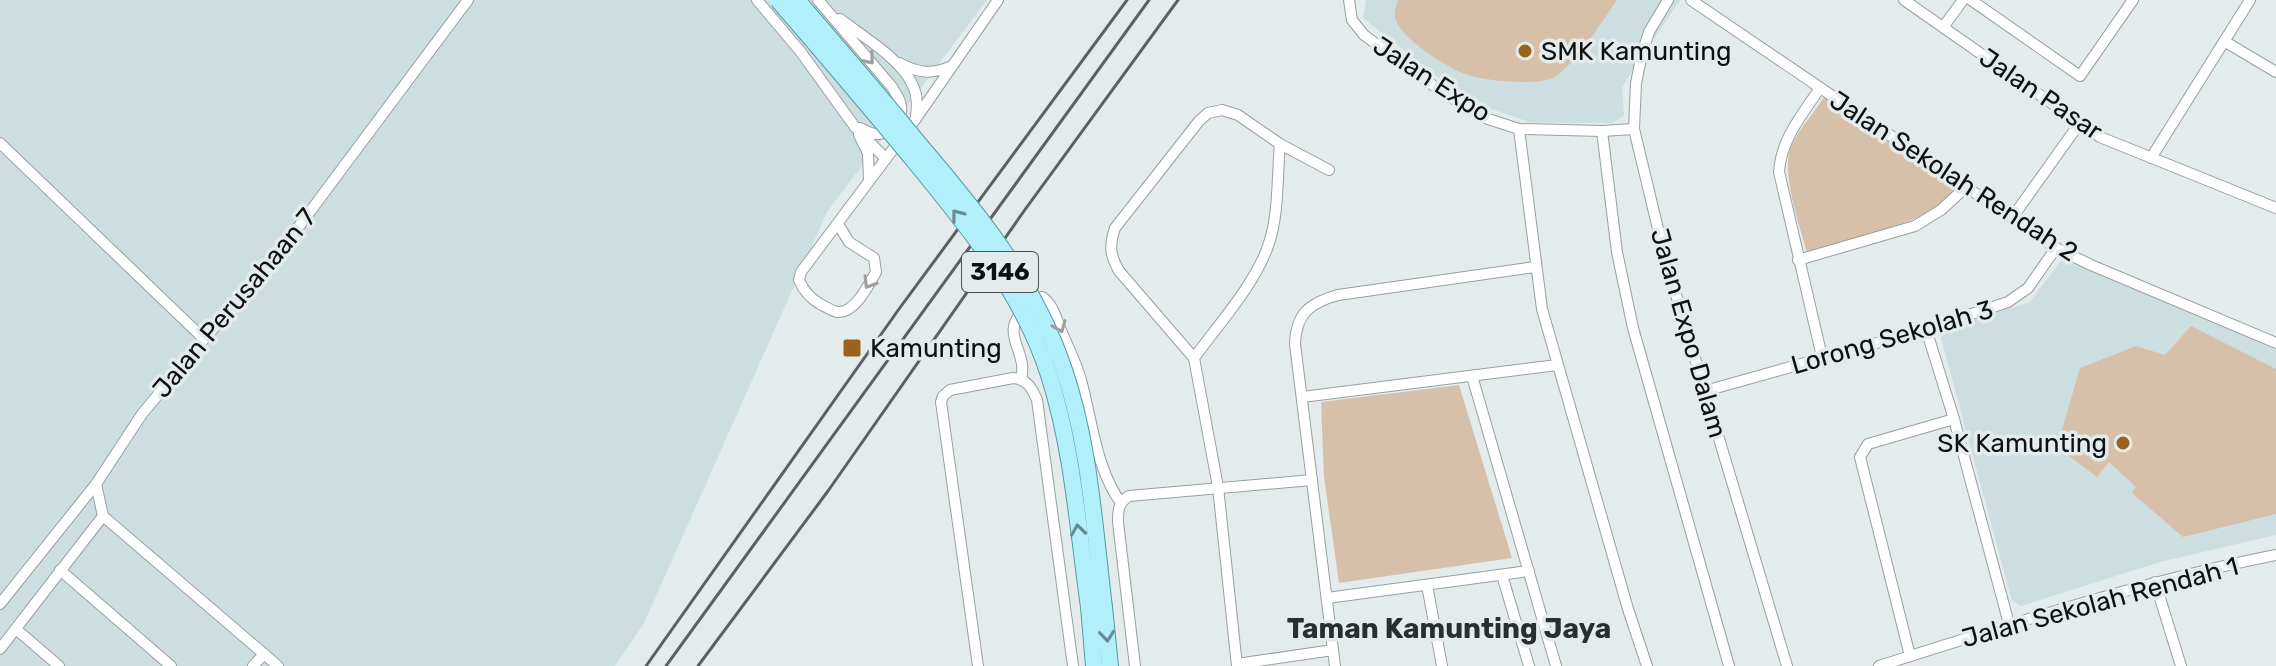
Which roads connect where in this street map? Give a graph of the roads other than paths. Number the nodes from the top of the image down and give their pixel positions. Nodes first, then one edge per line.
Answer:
1 (468, 0) edge
2 (757, 0) edge
3 (778, 0) edge
4 (797, 0) edge
5 (998, 0) edge
6 (1349, 0) edge
7 (1668, 0) edge
8 (1691, 0) edge
9 (1904, 0) edge
10 (1963, 0) edge
11 (1971, 0) edge
12 (2133, 0) edge
13 (2246, 1) edge
14 (820, 3) edge
15 (1944, 26) junction
16 (2224, 41) junction
17 (894, 60) junction
18 (952, 66) junction
19 (2276, 72) edge
20 (1820, 88) junction
21 (915, 120) junction
22 (2079, 124) junction
23 (855, 127) junction
24 (1519, 129) junction
25 (1634, 129) junction
26 (1602, 131) junction
27 (0, 143) edge
28 (1280, 144) junction
29 (2151, 158) junction
30 (886, 159) junction
31 (1329, 170) dead end
32 (869, 182) junction
33 (1967, 186) junction
34 (2276, 208) edge
35 (2012, 218) junction
36 (838, 224) junction
37 (2056, 248) junction
38 (1798, 260) junction
39 (1535, 267) junction
40 (1926, 329) junction
41 (204, 339) junction
42 (2276, 343) edge
43 (1822, 357) junction
44 (1194, 358) junction
45 (1557, 365) junction
46 (1472, 376) junction
47 (1021, 379) junction
48 (1705, 391) junction
49 (1302, 397) junction
50 (1954, 419) junction
51 (1312, 480) junction
52 (96, 484) junction
53 (1218, 487) junction
54 (1121, 503) junction
55 (103, 516) junction
56 (2276, 555) edge
57 (60, 570) junction
58 (1529, 571) junction
59 (1502, 575) junction
60 (2155, 582) junction
61 (1427, 585) junction
62 (1327, 598) junction
63 (0, 604) edge
64 (1096, 607) junction
65 (2009, 624) junction
66 (16, 629) junction
67 (0, 649) edge
68 (1333, 650) junction
69 (264, 654) junction
70 (1910, 656) junction
71 (1237, 665) edge
72 (59, 666) edge
73 (171, 666) edge
74 (253, 666) edge
75 (278, 666) edge
76 (978, 666) edge
77 (1073, 666) edge
78 (1094, 666) edge
79 (1110, 666) edge
80 (1135, 666) edge
81 (1335, 666) edge
82 (1442, 666) edge
83 (1529, 666) edge
84 (1556, 666) edge
85 (1647, 666) edge
86 (1729, 666) edge
87 (1787, 666) edge
88 (1879, 666) edge
89 (2181, 666) edge

1 - 41 street, Jalan Perusahaan 7
2 - 23 street
64 -> 3 main road, 3146, bridge
4 - 64 main road, 3146, bridge
5 - 18 street
6 - 24 street, Jalan Expo
7 - 25 street, Jalan Expo Dalam
8 - 20 street, Jalan Sekolah Rendah 2
9 - 15 street, Jalan Pasar
10 - 15 street
11 - 12 street
13 - 16 street
14 - 17 street
14 -> 23 street
15 - 22 street, Jalan Pasar
16 - 19 street
16 - 29 street
17 - 18 street
17 - 21 street
18 - 21 street
20 - 33 street, Jalan Sekolah Rendah 2
20 - 38 street
21 - 30 street
22 - 29 street, Jalan Pasar
22 - 35 street
23 - 30 street
23 - 32 street
24 - 26 street, Jalan Expo
24 - 39 street
25 - 26 street, Jalan Expo
25 - 48 street, Jalan Expo Dalam
26 - 86 street
27 - 41 street
28 - 31 street
28 - 44 street
28 - 44 street
29 - 34 street, Jalan Pasar
30 - 32 street
32 - 36 street
33 - 35 street, Jalan Sekolah Rendah 2
33 - 38 street
35 - 37 street, Jalan Sekolah Rendah 2
36 -> 36 street
37 - 40 street, Lorong Sekolah 3
37 - 42 street, Jalan Sekolah Rendah 2
38 - 43 street
39 - 45 street
39 - 49 street
40 - 43 street, Lorong Sekolah 3
40 - 50 street
41 - 52 street, Jalan Perusahaan 7
43 - 48 street, Lorong Sekolah 3
44 - 53 street
45 - 46 street
45 - 85 street
46 - 49 street
46 - 58 street
47 -> 54 street
47 - 76 street
47 - 77 street
48 - 87 street, Jalan Expo Dalam
49 - 51 street
50 - 65 street
50 - 70 street
51 - 53 street
51 - 62 street
52 - 55 street
52 - 63 street, Jalan Perusahaan 7
53 - 54 street
53 - 71 street
54 - 80 street
55 - 57 street
55 - 69 street
56 - 60 street, Jalan Sekolah Rendah 1
57 - 66 street
57 - 73 street
58 - 59 street
58 - 84 street
59 - 61 street
59 - 83 street
60 - 65 street, Jalan Sekolah Rendah 1
60 - 89 street
61 - 62 street
61 - 82 street
62 - 68 street
64 - 78 main road, 3146
64 -> 79 main road, 3146
65 - 70 street, Jalan Sekolah Rendah 1
66 - 67 street
66 - 72 street
68 - 71 street
68 - 81 street
69 - 74 street
69 - 75 street
70 - 88 street, Jalan Sekolah Rendah 1

